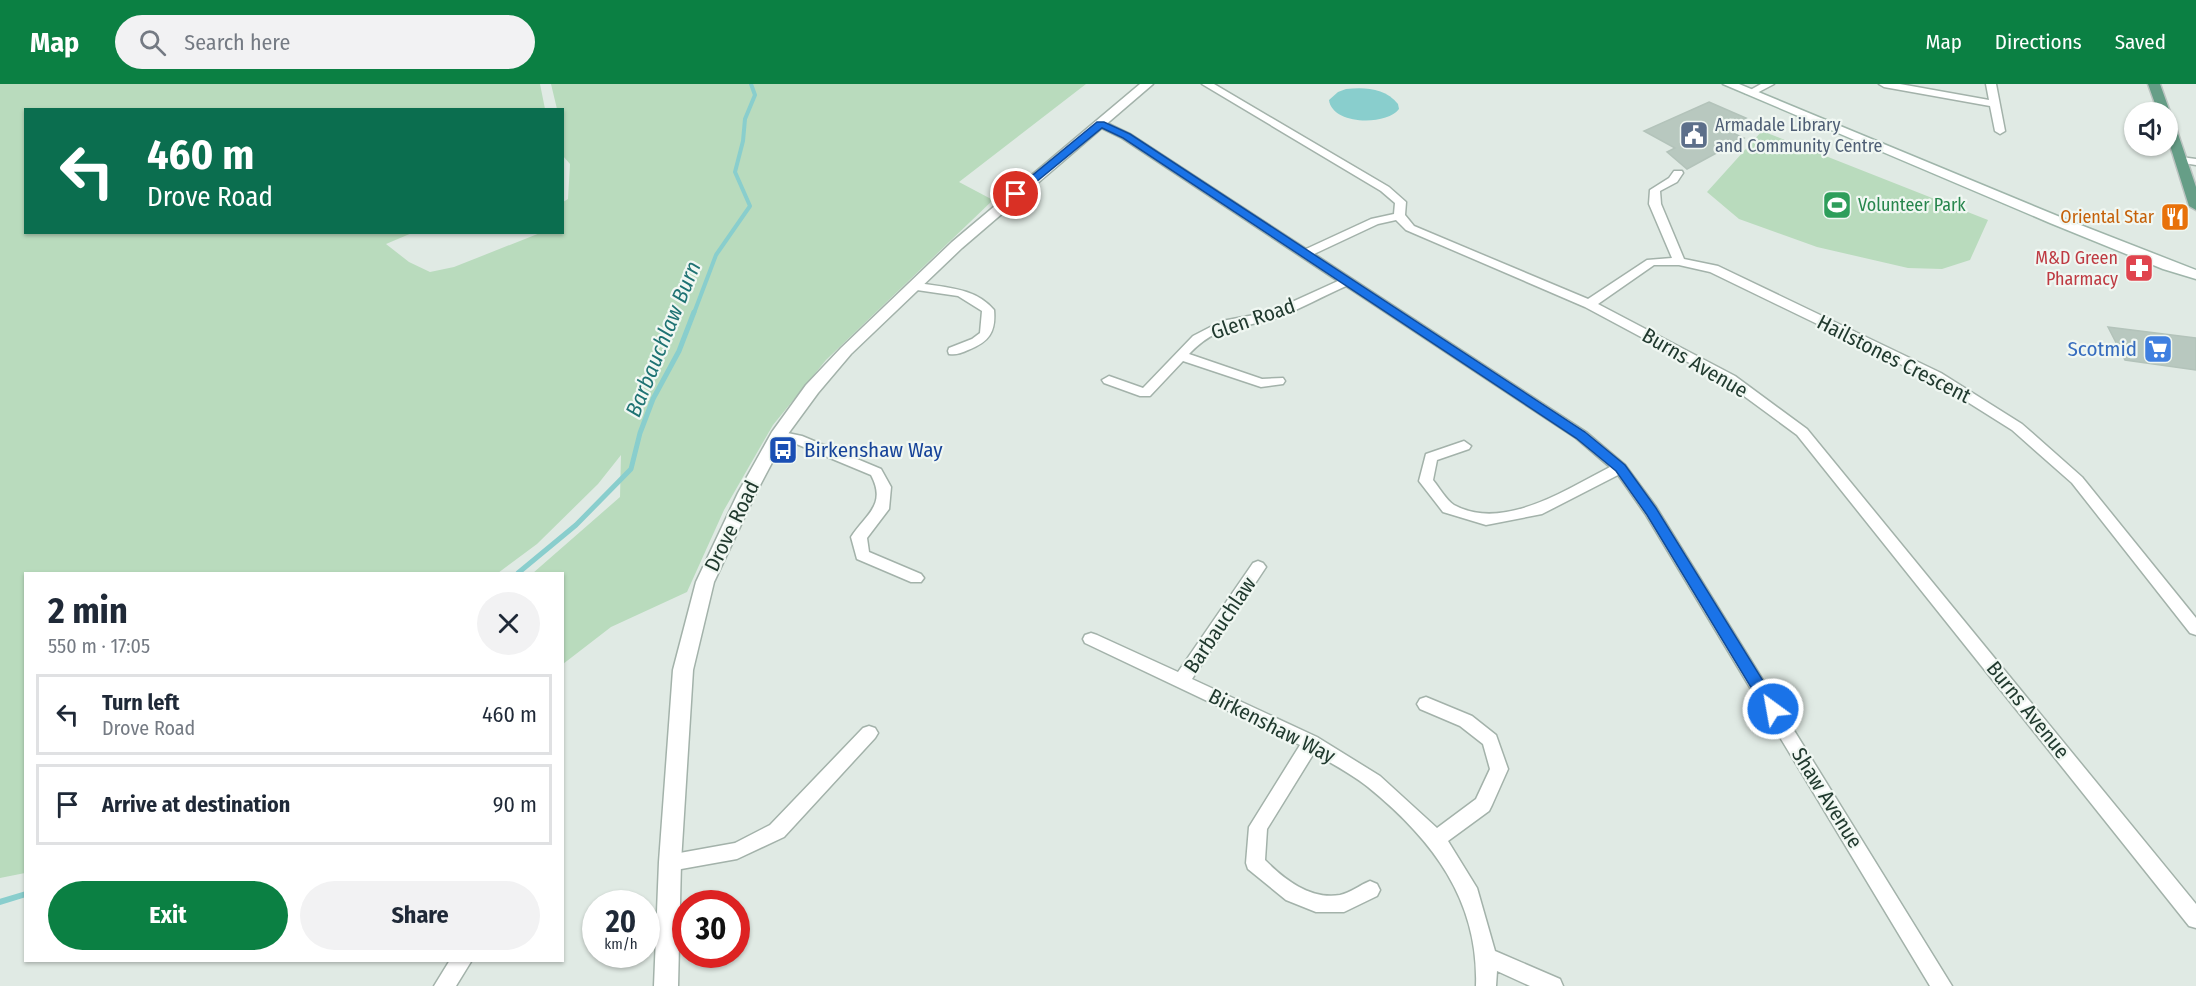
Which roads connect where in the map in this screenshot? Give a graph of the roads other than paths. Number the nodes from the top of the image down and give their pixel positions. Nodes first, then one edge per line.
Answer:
1 (1148, 84) edge
2 (1211, 84) edge
3 (1729, 84) edge
4 (1769, 84) edge
5 (1884, 84) edge
6 (1991, 84) edge
7 (2154, 84) edge
8 (1750, 93) junction
9 (2160, 102) edge
10 (1995, 104) junction
11 (1101, 124) junction
12 (2000, 131) dead end
13 (2178, 150) edge
14 (2181, 159) junction
15 (2196, 162) edge
16 (1678, 173) dead end
17 (2196, 206) edge
18 (1399, 216) junction
19 (1306, 254) junction
20 (1679, 261) junction
21 (2196, 275) edge
22 (1347, 281) junction
23 (914, 286) junction
24 (1589, 304) junction
25 (954, 351) dead end
26 (1181, 356) junction
27 (1108, 380) dead end
28 (1278, 381) dead end
29 (778, 436) junction
30 (1464, 446) dead end
31 (1620, 468) junction
32 (1258, 567) dead end
33 (916, 578) dead end
34 (2196, 629) edge
35 (1091, 639) dead end
36 (1181, 682) junction
37 (1426, 704) dead end
38 (869, 733) dead end
39 (1311, 742) junction
40 (1436, 839) junction
41 (670, 862) junction
42 (1370, 890) dead end
43 (2188, 897) edge
44 (2196, 919) edge
45 (1487, 957) junction
46 (461, 962) edge
47 (444, 986) edge
48 (666, 986) edge
49 (1486, 986) edge
50 (1552, 986) edge
51 (1942, 986) edge

1 - 11 street, Drove Road
2 - 18 street
3 - 8 street
4 - 8 street
5 - 10 street
6 - 10 street
7 - 9 main road
8 - 21 street
10 - 12 street
11 - 19 street, Shaw Avenue
11 - 23 street, Drove Road
13 - 14 main road
14 - 15 street
14 - 17 main road
16 - 20 street
18 - 19 street
18 - 24 street, Burns Avenue
19 - 22 street, Shaw Avenue
20 - 24 street, Hailstones Crescent
20 - 34 street, Hailstones Crescent
22 - 26 street, Glen Road
22 - 31 street, Shaw Avenue
23 - 25 street
23 - 29 street, Drove Road
24 - 43 street, Burns Avenue
26 - 27 street, Glen Road
26 - 28 street
29 - 33 street
29 - 41 street, Drove Road
30 - 31 street
31 - 51 street, Shaw Avenue
32 - 36 street, Barbauchlaw
35 - 36 street, Birkenshaw Way
36 - 39 street, Birkenshaw Way
37 - 40 street
38 - 41 street
39 - 40 street, Birkenshaw Way
39 - 42 street
40 - 45 street, Birkenshaw Way
41 - 48 street, Drove Road
43 - 44 street, Burns Avenue
45 - 49 street, Birkenshaw Way
45 - 50 street
46 - 47 street

